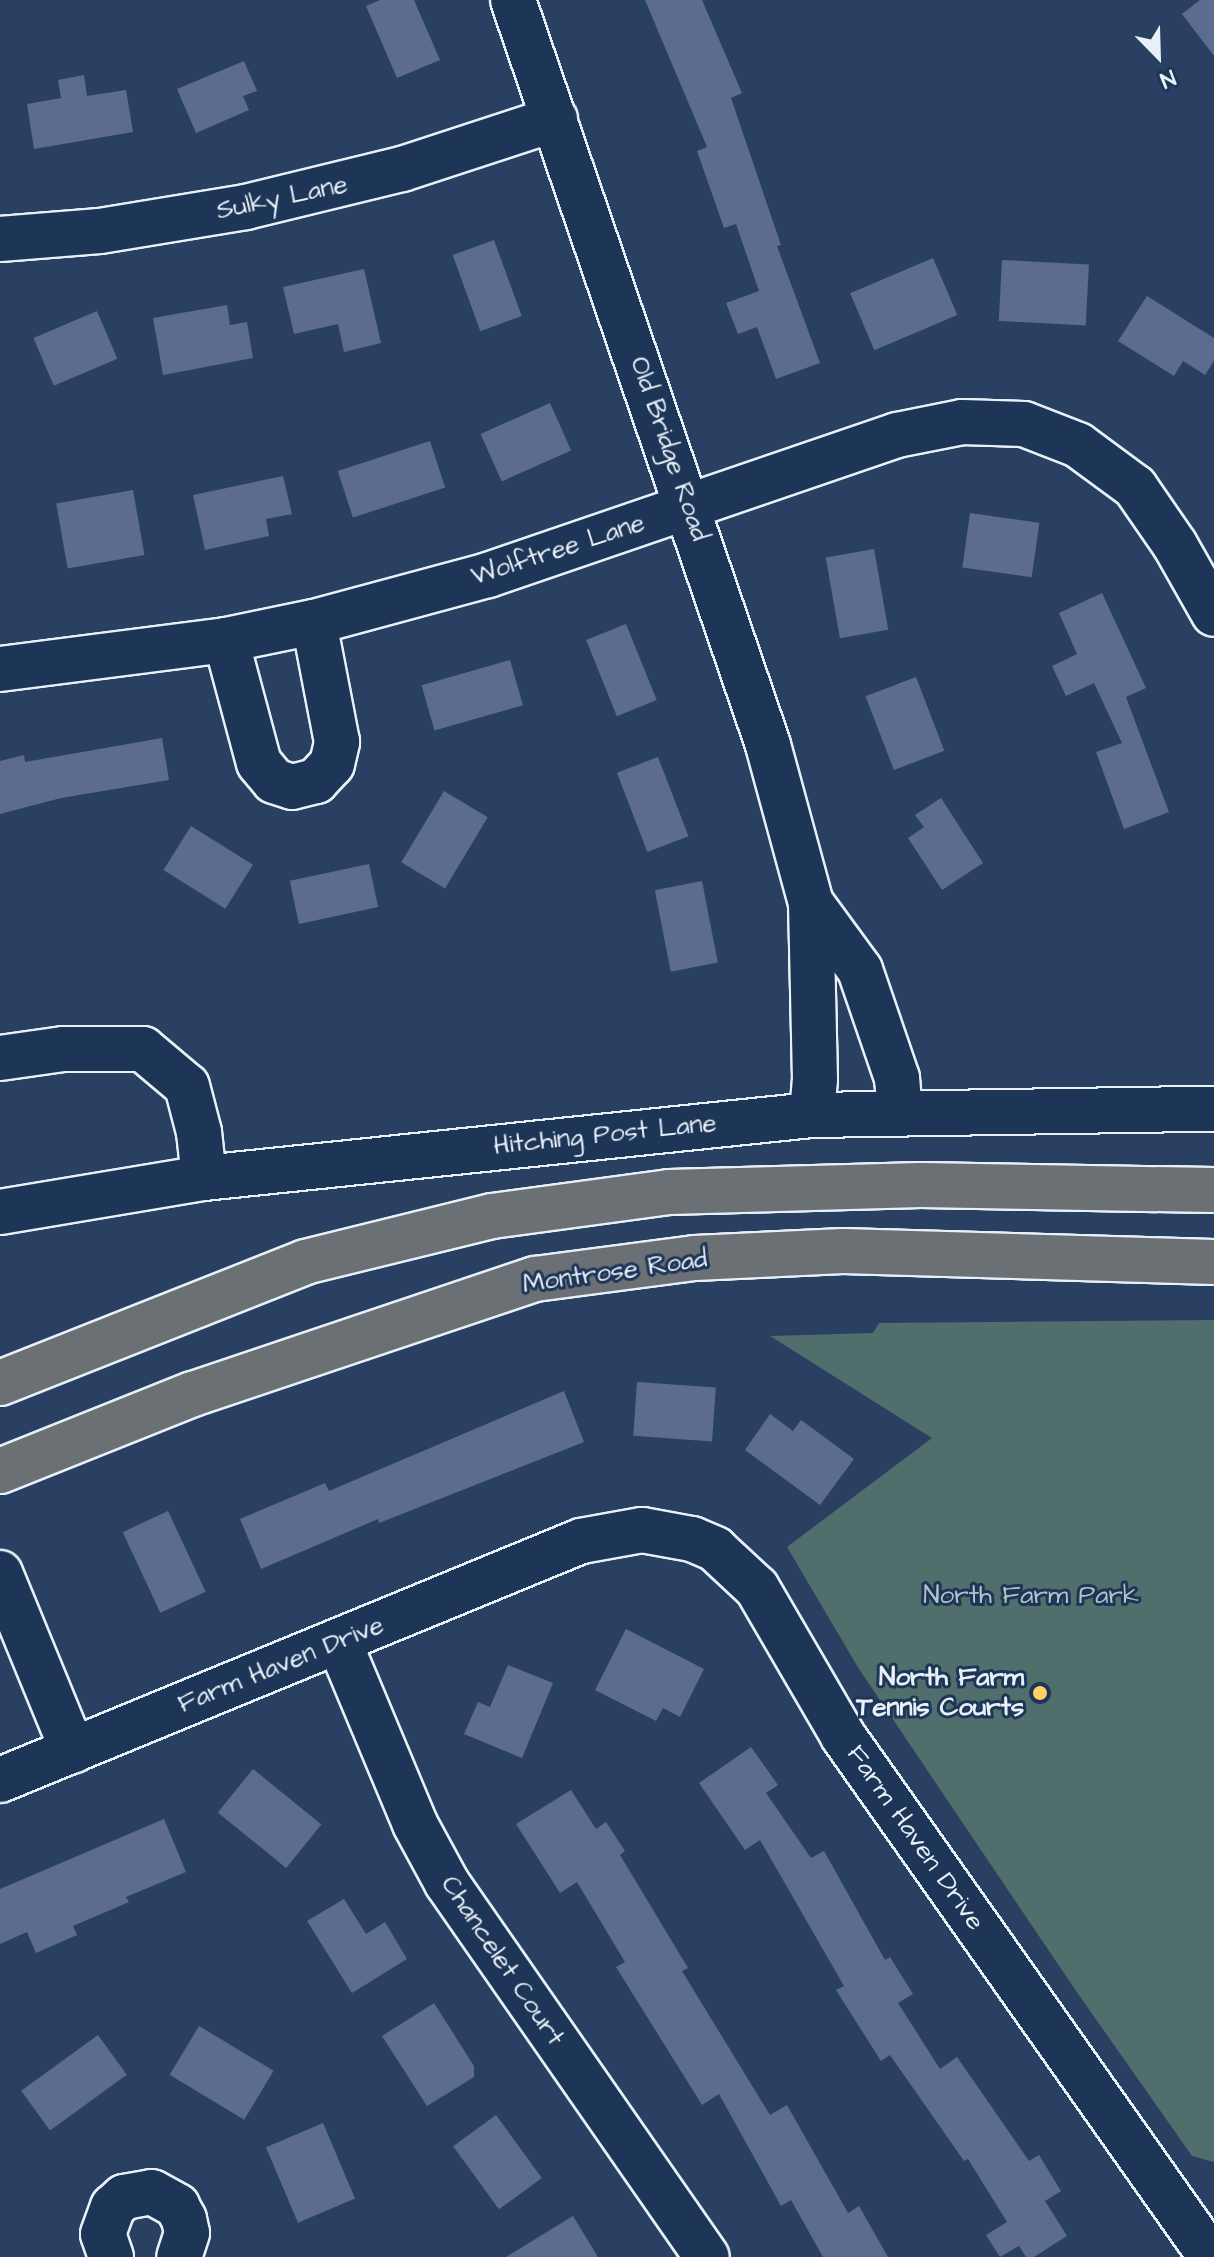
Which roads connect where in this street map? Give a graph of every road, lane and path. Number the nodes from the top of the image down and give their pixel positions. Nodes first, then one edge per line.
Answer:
1 (513, 0) edge
2 (555, 119) junction
3 (0, 239) edge
4 (689, 507) junction
5 (1214, 614) edge
6 (314, 622) junction
7 (226, 640) junction
8 (0, 669) edge
9 (811, 903) junction
10 (0, 1058) edge
11 (1214, 1109) edge
12 (900, 1114) junction
13 (812, 1115) junction
14 (204, 1178) junction
15 (1214, 1190) edge
16 (0, 1212) edge
17 (1214, 1262) edge
18 (0, 1383) edge
19 (0, 1471) edge
20 (0, 1573) edge
21 (339, 1642) junction
22 (73, 1751) junction
23 (0, 1780) edge
24 (1210, 2250) edge
25 (111, 2257) edge
26 (179, 2257) edge
27 (707, 2257) edge

1 - 2 street, Old Bridge Road
2 - 3 street, Sulky Lane
2 - 4 street, Old Bridge Road
4 - 5 street, Wolftree Lane
4 - 6 street, Wolftree Lane
4 - 9 street, Old Bridge Road
6 - 7 street, Wolftree Lane
6 - 7 street
7 - 8 street, Wolftree Lane
9 - 12 street, Old Bridge Road
9 - 13 street, Old Bridge Road
10 - 14 street
11 - 12 street, Hitching Post Lane
12 - 13 street, Hitching Post Lane
13 - 14 street, Hitching Post Lane
14 - 16 street, Hitching Post Lane
15 - 18 main road
17 - 19 main road, Montrose Road
20 - 22 street
21 - 22 street, Farm Haven Drive
21 - 24 street, Farm Haven Drive
21 - 27 street, Chancelet Court
22 - 23 street, Farm Haven Drive
25 - 26 street

